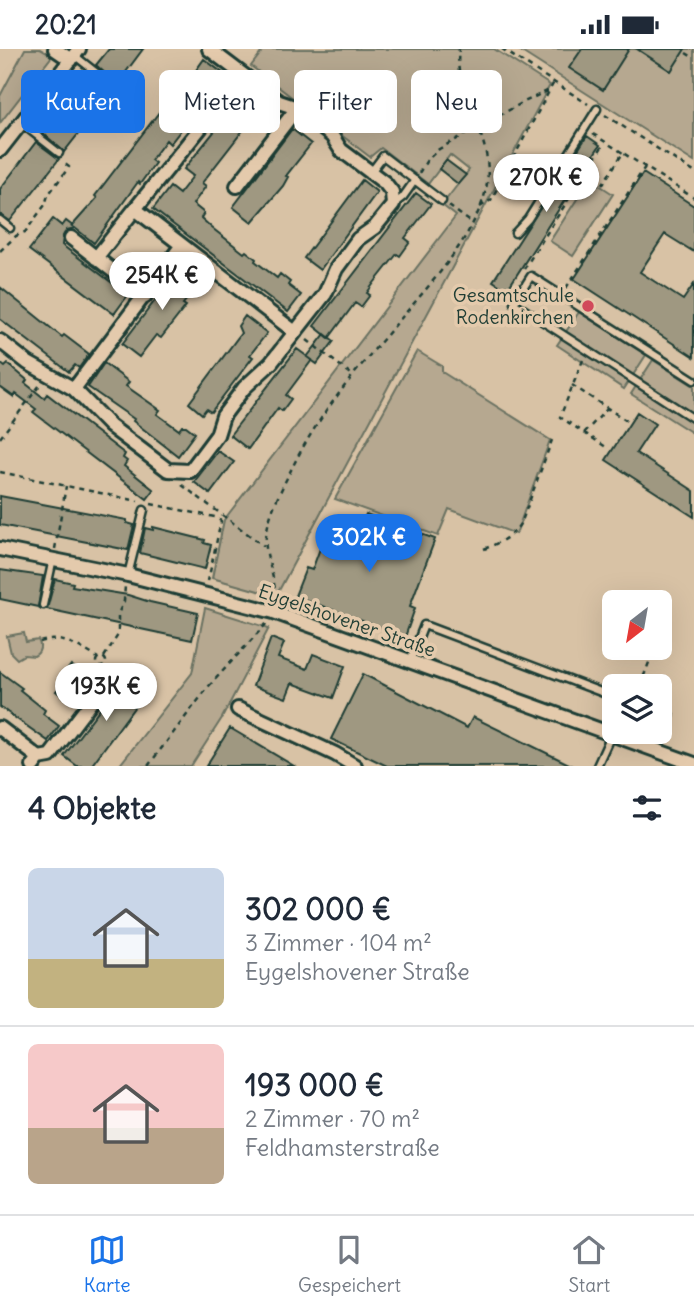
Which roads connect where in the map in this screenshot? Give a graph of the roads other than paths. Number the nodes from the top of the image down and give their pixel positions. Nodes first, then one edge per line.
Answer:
1 (55, 49) edge
2 (209, 49) edge
3 (75, 55) edge
4 (63, 70) edge
5 (94, 70) edge
6 (236, 70) edge
7 (597, 109) dead end
8 (294, 113) edge
9 (21, 123) edge
10 (33, 133) edge
11 (196, 133) edge
12 (327, 133) edge
13 (0, 150) edge
14 (59, 156) road end
15 (371, 173) junction
16 (415, 180) junction
17 (237, 186) dead end
18 (442, 201) road end
19 (393, 205) junction
20 (135, 209) junction
21 (0, 220) edge
22 (10, 228) dead end
23 (515, 233) dead end
24 (71, 239) dead end
25 (182, 245) junction
26 (96, 258) junction
27 (145, 296) junction
28 (295, 332) junction
29 (0, 341) edge
30 (694, 380) edge
31 (74, 389) junction
32 (694, 419) edge
33 (144, 510) dead end
34 (0, 549) edge
35 (53, 559) junction
36 (128, 575) junction
37 (43, 605) dead end
38 (410, 661) junction
39 (107, 681) dead end
40 (602, 692) edge
41 (238, 709) dead end
42 (0, 728) edge
43 (602, 728) edge
44 (607, 744) edge
45 (641, 744) edge
46 (672, 757) junction
47 (36, 762) edge
48 (694, 764) edge
49 (355, 766) edge
50 (597, 766) edge
51 (688, 766) edge

1 - 3 street
2 - 6 street
3 - 4 street
3 - 5 lane
7 - 23 lane
8 - 17 street
9 - 13 street
10 - 14 lane
11 - 20 street
12 - 15 street
15 - 16 lane
15 - 19 street
16 - 18 lane
16 - 19 lane
19 - 28 street
20 - 25 street
20 - 26 street
21 - 22 lane
24 - 26 street
25 - 27 street
25 - 28 street
26 - 27 street
27 - 31 street
28 - 31 street
29 - 31 street
30 - 32 lane
33 - 36 lane
34 - 35 street, Eygelshovener Straße
35 - 36 street, Eygelshovener Straße
35 - 37 lane
36 - 38 street, Eygelshovener Straße
38 - 40 lane
38 - 43 street, Eygelshovener Straße
39 - 47 street
41 - 49 street
42 - 47 street
44 - 50 lane
45 - 46 street, Eygelshovener Straße
46 - 48 street, Eygelshovener Straße
46 - 51 street, Eygelshovener Straße

